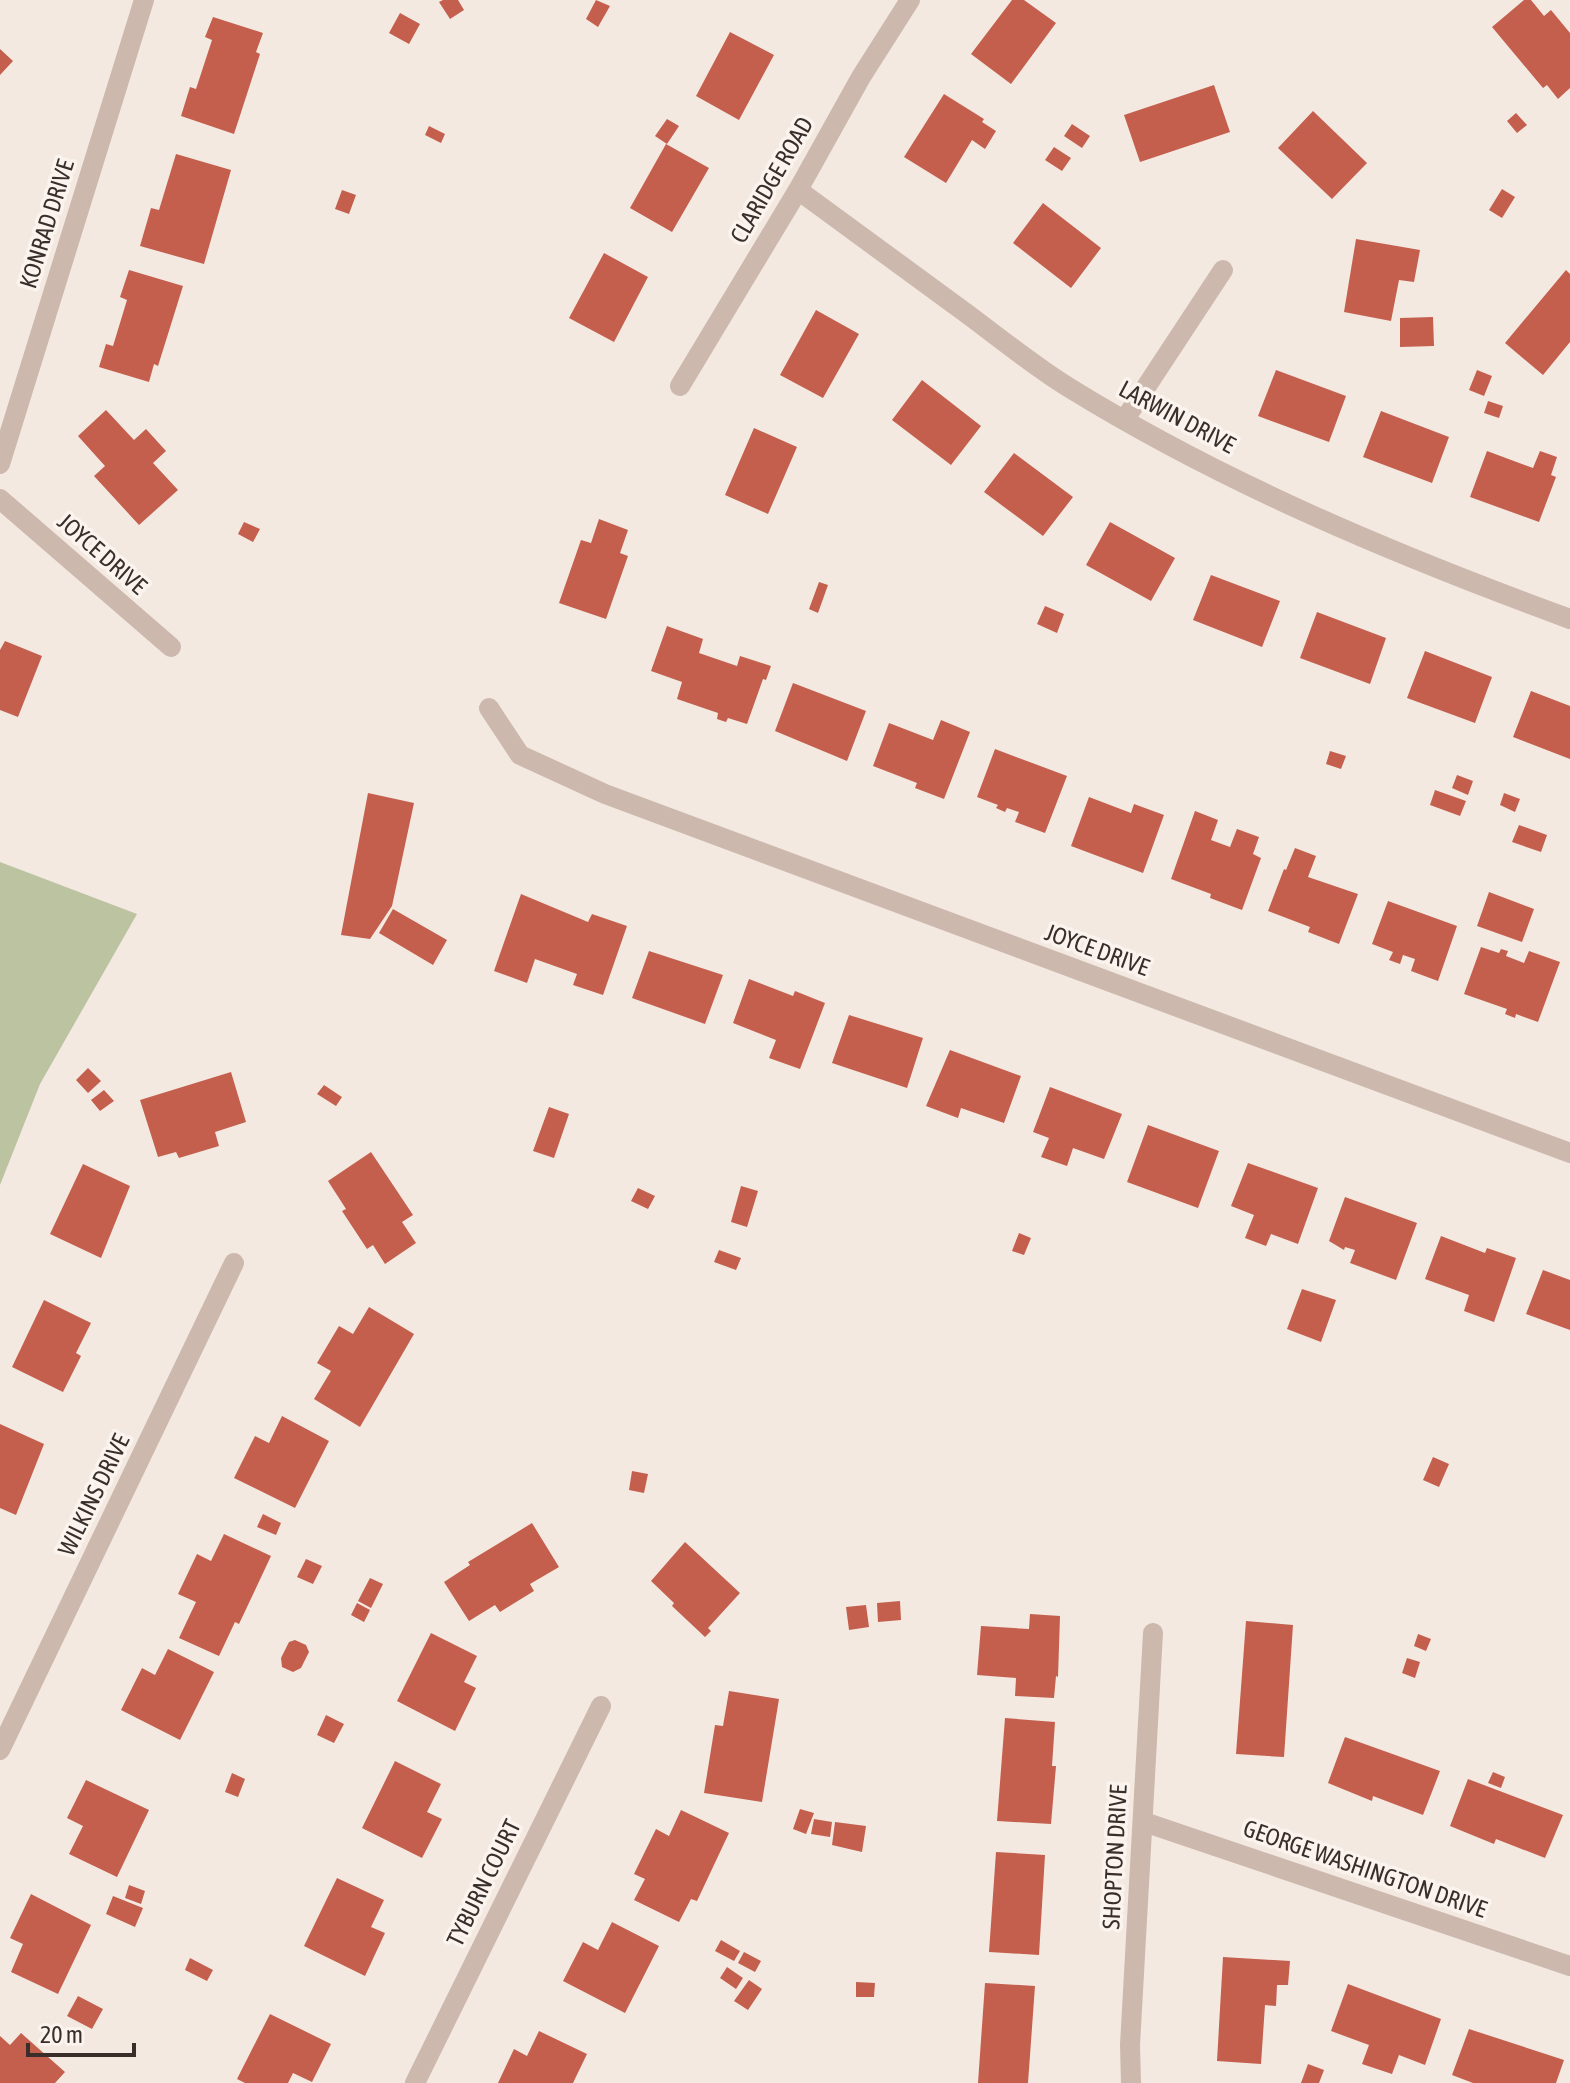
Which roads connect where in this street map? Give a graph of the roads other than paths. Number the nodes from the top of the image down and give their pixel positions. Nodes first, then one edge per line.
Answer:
1 (144, 0) edge
2 (910, 0) edge
3 (798, 190) junction
4 (1223, 270) dead end
5 (680, 386) dead end
6 (1125, 419) junction
7 (0, 464) edge
8 (0, 499) edge
9 (1570, 619) edge
10 (171, 647) dead end
11 (489, 708) dead end
12 (1570, 1153) edge
13 (234, 1263) dead end
14 (1153, 1633) dead end
15 (601, 1706) dead end
16 (0, 1750) edge
17 (1144, 1822) junction
18 (1570, 1966) edge
19 (415, 2083) edge
20 (1131, 2083) edge

1 - 7 street, KONRAD DRIVE
2 - 3 street, CLARIDGE ROAD
3 - 5 street, CLARIDGE ROAD
3 - 6 street, LARWIN DRIVE
4 - 6 street
6 - 9 street, LARWIN DRIVE
8 - 10 street, JOYCE DRIVE
11 - 12 street, JOYCE DRIVE
13 - 16 street, WILKINS DRIVE
14 - 17 street, SHOPTON DRIVE
15 - 19 street, TYBURN COURT
17 - 18 street, GEORGE WASHINGTON DRIVE
17 - 20 street, SHOPTON DRIVE

